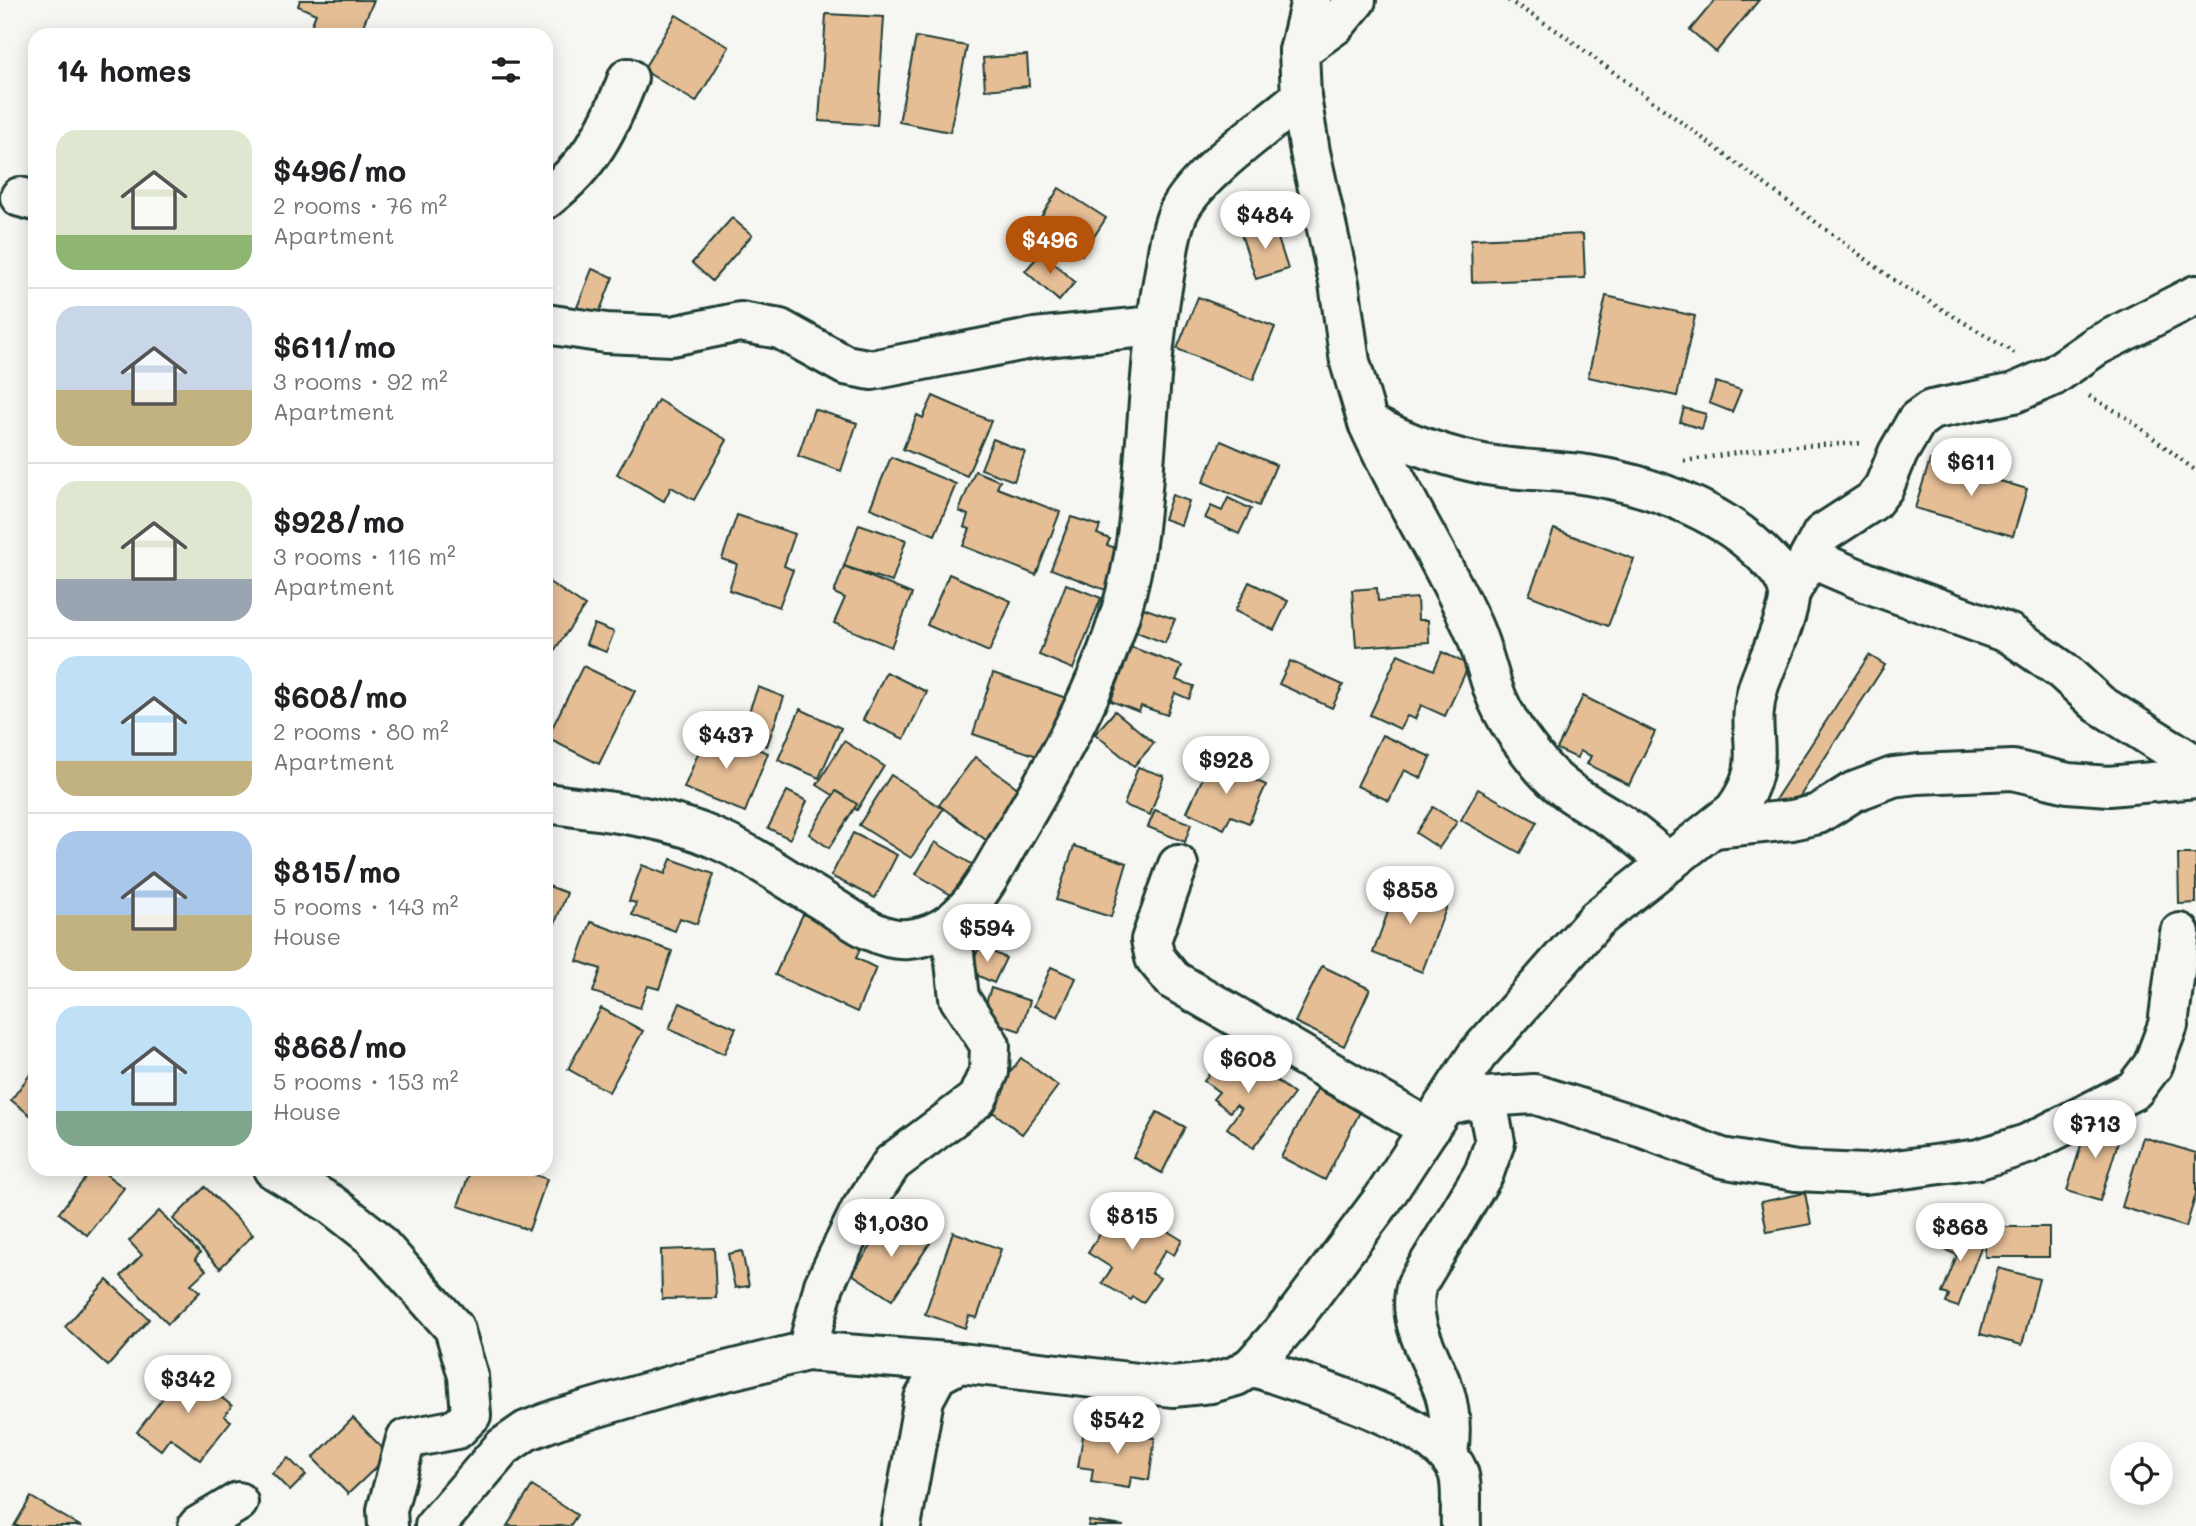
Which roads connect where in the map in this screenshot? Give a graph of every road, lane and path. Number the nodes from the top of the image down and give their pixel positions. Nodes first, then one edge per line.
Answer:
1 (1311, 0) edge
2 (1356, 0) edge
3 (1508, 0) edge
4 (1299, 51) junction
5 (628, 78) dead end
6 (1301, 97) junction
7 (553, 194) edge
8 (2196, 295) edge
9 (553, 325) edge
10 (1154, 326) junction
11 (2053, 376) junction
12 (1368, 423) junction
13 (1905, 441) junction
14 (1683, 461) dead end
15 (2196, 471) edge
16 (1810, 558) junction
17 (1789, 595) junction
18 (2196, 765) edge
19 (2196, 778) edge
20 (553, 804) edge
21 (1714, 828) junction
22 (1669, 863) junction
23 (1178, 866) dead end
24 (951, 926) junction
25 (2180, 933) dead end
26 (1486, 1097) junction
27 (1437, 1117) junction
28 (285, 1176) edge
29 (807, 1351) junction
30 (960, 1363) junction
31 (1252, 1366) junction
32 (1448, 1454) junction
33 (238, 1502) dead end
34 (198, 1526) edge
35 (388, 1526) edge
36 (435, 1526) edge
37 (901, 1526) edge
38 (1461, 1526) edge

1 - 4 street
2 - 4 street
3 - 11 path
4 - 6 street
5 - 7 street
6 - 10 street
6 - 12 street
8 - 11 street
9 - 10 street
10 - 24 street
11 - 13 street
11 - 15 path
12 - 17 street
12 - 22 street
13 - 14 path
13 - 16 street
16 - 17 street
16 - 18 street
17 - 21 street
19 - 21 street
20 - 24 street
21 - 22 street
22 - 27 street
23 - 27 street
24 - 29 street
25 - 26 street
26 - 27 street
26 - 32 street
27 - 31 street
28 - 35 street
29 - 30 street
29 - 36 street
30 - 31 street
30 - 37 street
31 - 32 street
32 - 38 street
33 - 34 street

